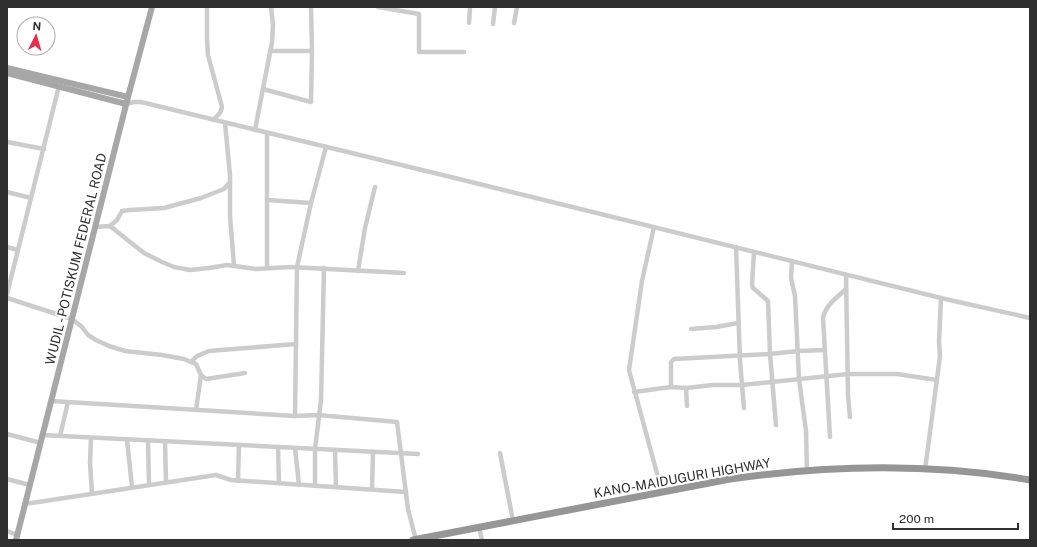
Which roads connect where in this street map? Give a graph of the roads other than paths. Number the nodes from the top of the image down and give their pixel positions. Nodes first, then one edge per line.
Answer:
1 (152, 7) edge
2 (207, 7) edge
3 (271, 7) edge
4 (310, 7) edge
5 (378, 7) edge
6 (470, 7) edge
7 (495, 7) edge
8 (517, 7) edge
9 (469, 23) dead end
10 (514, 23) dead end
11 (493, 24) dead end
12 (270, 51) junction
13 (312, 51) junction
14 (464, 52) dead end
15 (7, 68) edge
16 (7, 73) edge
17 (59, 86) junction
18 (264, 89) junction
19 (127, 100) junction
20 (213, 120) junction
21 (225, 123) junction
22 (256, 130) junction
23 (267, 133) junction
24 (7, 142) edge
25 (326, 147) junction
26 (44, 149) junction
27 (230, 182) junction
28 (375, 187) dead end
29 (7, 192) edge
30 (31, 198) junction
31 (267, 200) junction
32 (311, 202) junction
33 (110, 226) junction
34 (95, 227) junction
35 (654, 227) junction
36 (7, 247) edge
37 (736, 247) junction
38 (18, 250) junction
39 (754, 252) junction
40 (792, 261) junction
41 (234, 266) junction
42 (268, 267) junction
43 (297, 267) junction
44 (324, 268) junction
45 (358, 271) junction
46 (404, 273) dead end
47 (846, 275) junction
48 (846, 289) junction
49 (7, 294) edge
50 (7, 298) edge
51 (941, 298) junction
52 (72, 318) junction
53 (1030, 318) edge
54 (738, 323) junction
55 (691, 329) dead end
56 (296, 344) junction
57 (825, 350) junction
58 (798, 351) junction
59 (770, 354) junction
60 (741, 356) junction
61 (191, 362) junction
62 (245, 373) dead end
63 (848, 374) junction
64 (201, 375) junction
65 (826, 376) junction
66 (799, 379) junction
67 (937, 380) junction
68 (772, 382) junction
69 (742, 385) junction
70 (671, 387) junction
71 (686, 388) junction
72 (634, 392) junction
73 (51, 401) junction
74 (68, 402) junction
75 (687, 406) dead end
76 (744, 408) dead end
77 (196, 410) junction
78 (318, 415) junction
79 (295, 416) junction
80 (850, 417) dead end
81 (776, 425) dead end
82 (7, 434) edge
83 (42, 435) junction
84 (60, 436) junction
85 (830, 437) dead end
86 (91, 438) junction
87 (127, 440) junction
88 (148, 441) junction
89 (166, 442) junction
90 (41, 443) junction
91 (238, 445) junction
92 (278, 447) junction
93 (295, 448) junction
94 (315, 449) junction
95 (335, 450) junction
96 (373, 452) junction
97 (500, 453) dead end
98 (400, 454) junction
99 (418, 454) dead end
100 (925, 470) junction
101 (807, 471) junction
102 (7, 479) edge
103 (1030, 480) edge
104 (238, 481) junction
105 (166, 482) junction
106 (279, 484) junction
107 (30, 485) junction
108 (149, 485) junction
109 (299, 485) junction
110 (315, 486) junction
111 (132, 487) junction
112 (336, 487) junction
113 (372, 489) junction
114 (406, 492) junction
115 (662, 492) junction
116 (92, 493) junction
117 (25, 504) junction
118 (513, 521) junction
119 (479, 527) junction
120 (7, 531) edge
121 (16, 537) edge
122 (417, 540) edge
123 (482, 540) edge

1 - 19 main road, WUDIL - POTISKUM FEDERAL ROAD
2 - 20 street
3 - 12 street
4 - 13 street
5 - 14 street
6 - 9 street
7 - 11 street
8 - 10 street
12 - 13 street
12 - 18 street
13 - 18 street
15 - 19 main road
16 - 17 main road
17 - 19 main road
17 - 26 street
18 - 22 street
19 - 20 street
19 - 34 main road, WUDIL - POTISKUM FEDERAL ROAD
20 - 21 street
21 - 22 street
21 - 27 street
22 - 23 street
23 - 25 street
23 - 31 street
24 - 26 street
25 - 32 street
25 - 35 street
26 - 30 street
27 - 33 street
27 - 41 street
28 - 45 street
29 - 30 street
30 - 38 street
31 - 32 street
31 - 42 street
32 - 43 street
33 - 34 street
33 - 41 street
34 - 52 main road, WUDIL - POTISKUM FEDERAL ROAD
35 - 37 street
35 - 72 street
36 - 38 street
37 - 39 street
37 - 54 street
38 - 49 street
39 - 40 street
39 - 59 street
40 - 47 street
40 - 58 street
41 - 42 street
42 - 43 street
43 - 44 street
43 - 56 street
44 - 45 street
44 - 78 street
45 - 46 street
47 - 48 street
47 - 51 street
48 - 57 street
48 - 63 street
50 - 52 street
51 - 53 street
51 - 67 street
52 - 61 street
52 - 73 main road, WUDIL - POTISKUM FEDERAL ROAD
54 - 55 street
54 - 60 street
56 - 61 street
56 - 79 street
57 - 58 street
57 - 65 street
58 - 59 street
58 - 66 street
59 - 60 street
59 - 68 street
60 - 69 street
60 - 70 street
61 - 64 street
62 - 64 street
63 - 65 street
63 - 67 street
63 - 80 street
64 - 77 street
65 - 66 street
65 - 85 street
66 - 68 street
66 - 101 street
67 - 100 street
68 - 69 street
68 - 81 street
69 - 71 street
69 - 76 street
70 - 71 street
70 - 72 street
71 - 75 street
72 - 115 street
73 - 74 street
73 - 83 main road, WUDIL - POTISKUM FEDERAL ROAD
74 - 77 street
74 - 84 street
77 - 79 street
78 - 79 street
78 - 94 street
78 - 98 street
82 - 90 street
83 - 84 street
83 - 90 main road, WUDIL - POTISKUM FEDERAL ROAD
84 - 86 street
86 - 87 street
86 - 116 street
87 - 88 street
87 - 111 street
88 - 89 street
88 - 108 street
89 - 91 street
89 - 105 street
90 - 107 main road, WUDIL - POTISKUM FEDERAL ROAD
91 - 92 street
91 - 104 street
92 - 93 street
92 - 106 street
93 - 94 street
93 - 109 street
94 - 95 street
94 - 110 street
95 - 96 street
95 - 112 street
96 - 98 street
96 - 113 street
97 - 118 street
98 - 99 street
98 - 114 street
100 - 101 highway, KANO-MAIDUGURI HIGHWAY
100 - 103 highway, KANO-MAIDUGURI HIGHWAY
101 - 115 highway, KANO-MAIDUGURI HIGHWAY
102 - 107 street
104 - 105 street
104 - 106 street
105 - 108 street
106 - 109 street
107 - 117 main road, WUDIL - POTISKUM FEDERAL ROAD
108 - 111 street
109 - 110 street
110 - 112 street
111 - 116 street
112 - 113 street
113 - 114 street
114 - 122 street
115 - 118 highway, KANO-MAIDUGURI HIGHWAY
116 - 117 street
117 - 121 main road, WUDIL - POTISKUM FEDERAL ROAD
118 - 119 highway, KANO-MAIDUGURI HIGHWAY
119 - 122 highway, KANO-MAIDUGURI HIGHWAY
119 - 123 street
120 - 121 street

